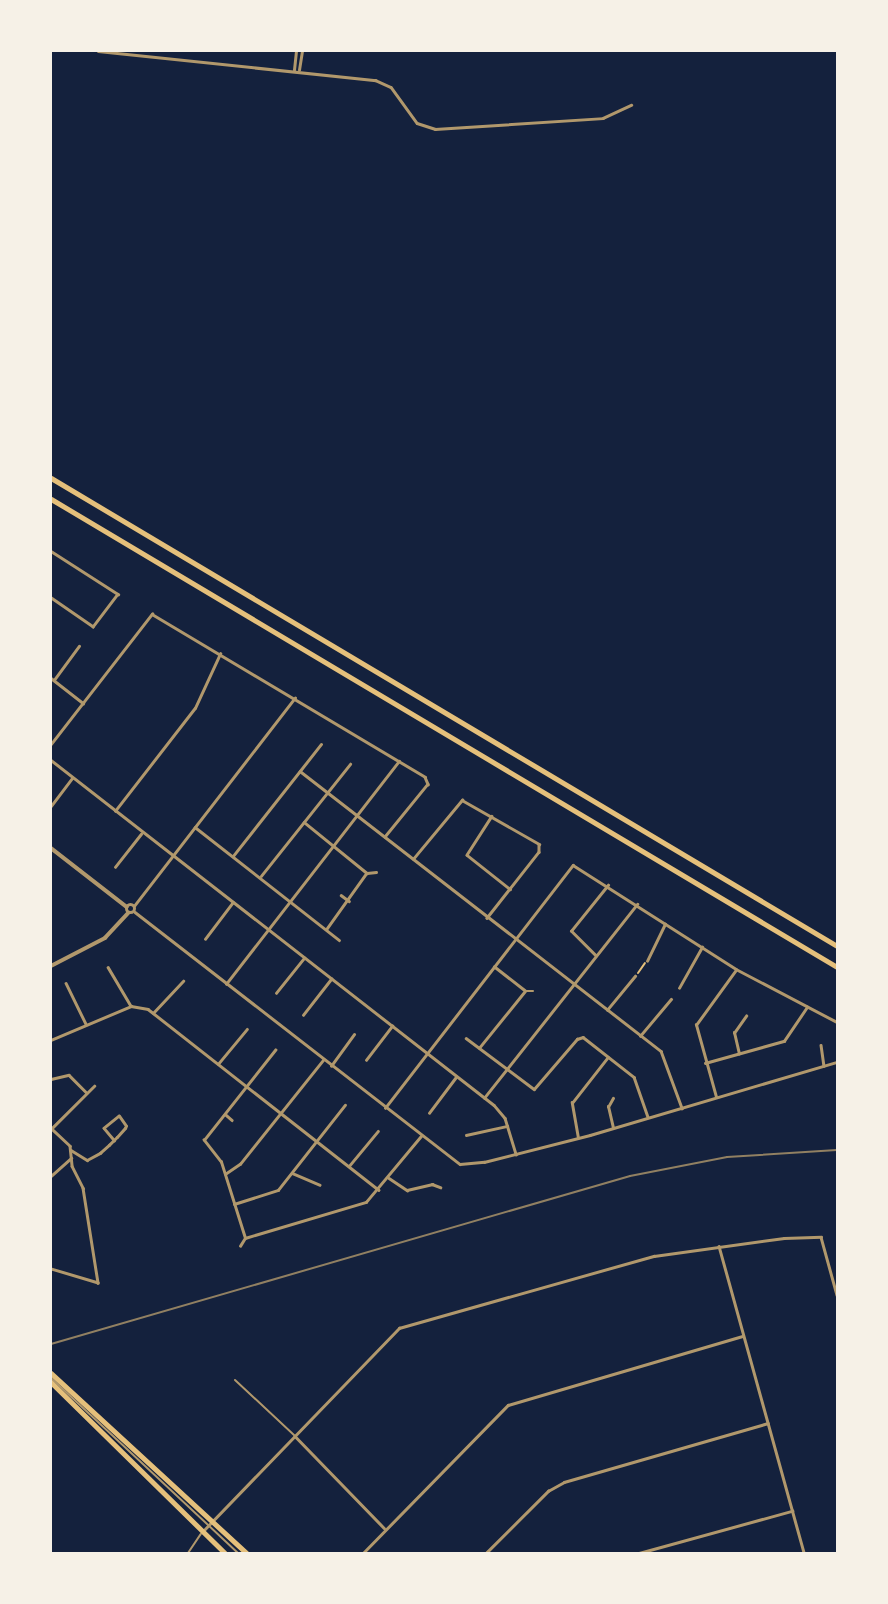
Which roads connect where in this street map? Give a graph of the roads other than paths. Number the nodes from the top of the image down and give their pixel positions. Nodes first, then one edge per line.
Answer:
1 (98, 51) edge
2 (296, 51) edge
3 (302, 51) edge
4 (297, 70) junction
5 (631, 105) dead end
6 (51, 478) edge
7 (51, 499) edge
8 (51, 551) edge
9 (51, 598) edge
10 (79, 646) dead end
11 (220, 654) junction
12 (52, 679) edge
13 (295, 698) junction
14 (83, 703) junction
15 (51, 744) edge
16 (320, 744) dead end
17 (51, 760) edge
18 (400, 761) junction
19 (349, 764) dead end
20 (300, 771) junction
21 (72, 777) junction
22 (328, 792) junction
23 (51, 806) edge
24 (115, 811) junction
25 (493, 815) junction
26 (357, 816) junction
27 (304, 822) junction
28 (195, 827) junction
29 (142, 832) junction
30 (385, 837) junction
31 (335, 845) junction
32 (51, 848) edge
33 (172, 856) junction
34 (233, 856) junction
35 (413, 860) junction
36 (115, 867) dead end
37 (376, 872) dead end
38 (368, 873) junction
39 (260, 878) junction
40 (608, 885) junction
41 (510, 889) junction
42 (341, 895) dead end
43 (349, 901) junction
44 (233, 902) junction
45 (290, 902) junction
46 (637, 904) junction
47 (134, 906) junction
48 (127, 907) junction
49 (135, 912) junction
50 (128, 913) junction
51 (487, 918) junction
52 (666, 923) junction
53 (269, 929) junction
54 (327, 930) junction
55 (205, 939) dead end
56 (340, 940) dead end
57 (516, 940) junction
58 (837, 946) edge
59 (702, 947) junction
60 (596, 956) junction
61 (304, 958) junction
62 (647, 961) road end
63 (51, 966) edge
64 (108, 967) dead end
65 (494, 967) junction
66 (837, 967) edge
67 (736, 969) junction
68 (635, 976) road end
69 (331, 979) junction
70 (183, 981) dead end
71 (66, 983) dead end
72 (226, 984) junction
73 (574, 984) junction
74 (679, 988) dead end
75 (525, 991) junction
76 (533, 991) dead end
77 (276, 993) dead end
78 (671, 999) dead end
79 (131, 1006) junction
80 (807, 1006) junction
81 (607, 1010) junction
82 (153, 1013) junction
83 (303, 1015) dead end
84 (746, 1016) dead end
85 (837, 1022) edge
86 (86, 1025) junction
87 (392, 1026) junction
88 (247, 1028) dead end
89 (51, 1033) edge
90 (354, 1034) dead end
91 (640, 1036) junction
92 (466, 1038) dead end
93 (52, 1040) edge
94 (821, 1045) dead end
95 (479, 1048) junction
96 (275, 1050) dead end
97 (427, 1054) junction
98 (739, 1054) junction
99 (608, 1056) junction
100 (323, 1060) junction
101 (366, 1060) dead end
102 (837, 1062) edge
103 (705, 1063) junction
104 (218, 1064) junction
105 (331, 1066) junction
106 (824, 1066) junction
107 (507, 1070) junction
108 (456, 1077) junction
109 (51, 1079) edge
110 (94, 1086) dead end
111 (246, 1086) junction
112 (87, 1093) junction
113 (716, 1097) junction
114 (484, 1098) junction
115 (613, 1098) dead end
116 (345, 1105) dead end
117 (385, 1108) junction
118 (682, 1108) junction
119 (281, 1112) junction
120 (429, 1113) dead end
121 (225, 1114) junction
122 (648, 1117) junction
123 (232, 1120) dead end
124 (508, 1126) junction
125 (613, 1128) junction
126 (51, 1129) edge
127 (378, 1131) dead end
128 (466, 1135) dead end
129 (422, 1136) junction
130 (578, 1138) junction
131 (114, 1140) junction
132 (317, 1140) junction
133 (70, 1148) junction
134 (516, 1154) junction
135 (71, 1157) junction
136 (349, 1166) junction
137 (292, 1173) junction
138 (225, 1174) junction
139 (51, 1176) edge
140 (389, 1178) junction
141 (320, 1185) dead end
142 (440, 1187) dead end
143 (379, 1190) junction
144 (234, 1204) junction
145 (245, 1238) junction
146 (719, 1245) junction
147 (240, 1246) dead end
148 (51, 1269) edge
149 (837, 1295) edge
150 (742, 1336) junction
151 (51, 1377) edge
152 (235, 1380) dead end
153 (768, 1423) junction
154 (295, 1436) junction
155 (792, 1511) junction
156 (213, 1519) junction
157 (208, 1525) junction
158 (384, 1528) junction
159 (202, 1532) junction
160 (188, 1553) edge
161 (225, 1553) edge
162 (238, 1553) edge
163 (247, 1553) edge
164 (363, 1553) edge
165 (486, 1553) edge
166 (639, 1553) edge
167 (804, 1553) edge

1 - 4 street
2 - 4 street
3 - 4 street
4 - 5 street
6 - 58 highway
7 - 66 highway
8 - 9 street
10 - 12 street
11 - 13 street
11 - 14 street
11 - 24 street
12 - 14 street
13 - 18 street
13 - 28 street
14 - 15 street
16 - 20 street
17 - 21 street
18 - 26 street
18 - 30 street
19 - 22 street
20 - 22 street
20 - 34 street
21 - 23 street
21 - 24 street
22 - 26 street
22 - 27 street
24 - 29 street
25 - 35 street
25 - 41 street
25 - 41 street
26 - 30 street
26 - 31 street
27 - 31 street
27 - 39 street
28 - 33 street
28 - 34 street
29 - 33 street
29 - 36 street
30 - 35 street
31 - 38 street
31 - 45 street
32 - 48 street
33 - 44 street
33 - 47 street
34 - 39 street
35 - 51 street
37 - 38 street
38 - 43 street
39 - 45 street
40 - 46 street
40 - 57 street
40 - 60 street
41 - 51 street
42 - 43 street
43 - 54 street
44 - 53 street
44 - 55 street
45 - 53 street
45 - 54 street
46 - 52 street
46 - 60 street
47 - 48 street
47 - 49 street
48 - 50 street
49 - 50 street
49 - 72 street
50 - 63 street
51 - 57 street
52 - 59 street
52 - 62 street
53 - 61 street
53 - 72 street
54 - 56 street
57 - 65 street
57 - 73 street
59 - 67 street
59 - 74 street
60 - 73 street
61 - 69 street
61 - 77 street
64 - 79 street
65 - 75 street
65 - 97 street
67 - 80 street
67 - 103 street
68 - 81 street
69 - 83 street
69 - 87 street
70 - 82 street
71 - 86 street
72 - 100 street
73 - 81 street
73 - 107 street
75 - 76 street
75 - 95 street
78 - 91 street
79 - 82 street
79 - 86 street
80 - 85 street
80 - 98 street
81 - 91 street
82 - 104 street
84 - 98 street
86 - 93 street
87 - 97 street
87 - 101 street
88 - 104 street
89 - 93 street
90 - 105 street
91 - 118 street
92 - 95 street
94 - 106 street
95 - 107 street
96 - 111 street
97 - 108 street
97 - 117 street
98 - 103 street
99 - 107 street
99 - 122 street
99 - 130 street
100 - 105 street
100 - 119 street
102 - 106 street
103 - 113 street
104 - 111 street
105 - 117 street
106 - 113 street
107 - 114 street
108 - 114 street
108 - 120 street
109 - 112 street
110 - 112 street
111 - 119 street
111 - 121 street
112 - 126 street
113 - 118 street
114 - 124 street
115 - 125 street
116 - 132 street
117 - 129 street
118 - 122 street
119 - 132 street
119 - 138 street
121 - 123 street
121 - 138 street
122 - 125 street
124 - 128 street
124 - 134 street
125 - 130 street
126 - 133 street
127 - 136 street
129 - 134 street
129 - 140 street
130 - 134 street
131 - 131 street
131 - 133 street
132 - 136 street
132 - 137 street
133 - 135 street
135 - 139 street
135 - 148 street
136 - 143 street
137 - 141 street
137 - 144 street
138 - 144 street
140 - 142 street
140 - 143 street
143 - 145 street
144 - 145 street
145 - 147 street
146 - 149 street
146 - 150 street
146 - 154 street
150 - 153 street
150 - 158 street
151 - 156 main road
151 - 157 lane
151 - 159 main road
152 - 154 lane
153 - 155 street
153 - 165 street
154 - 156 street
154 - 158 street
155 - 166 street
155 - 167 street
156 - 157 street
156 - 163 main road
157 - 159 street
157 - 162 lane
158 - 164 street
159 - 160 lane
159 - 161 main road

